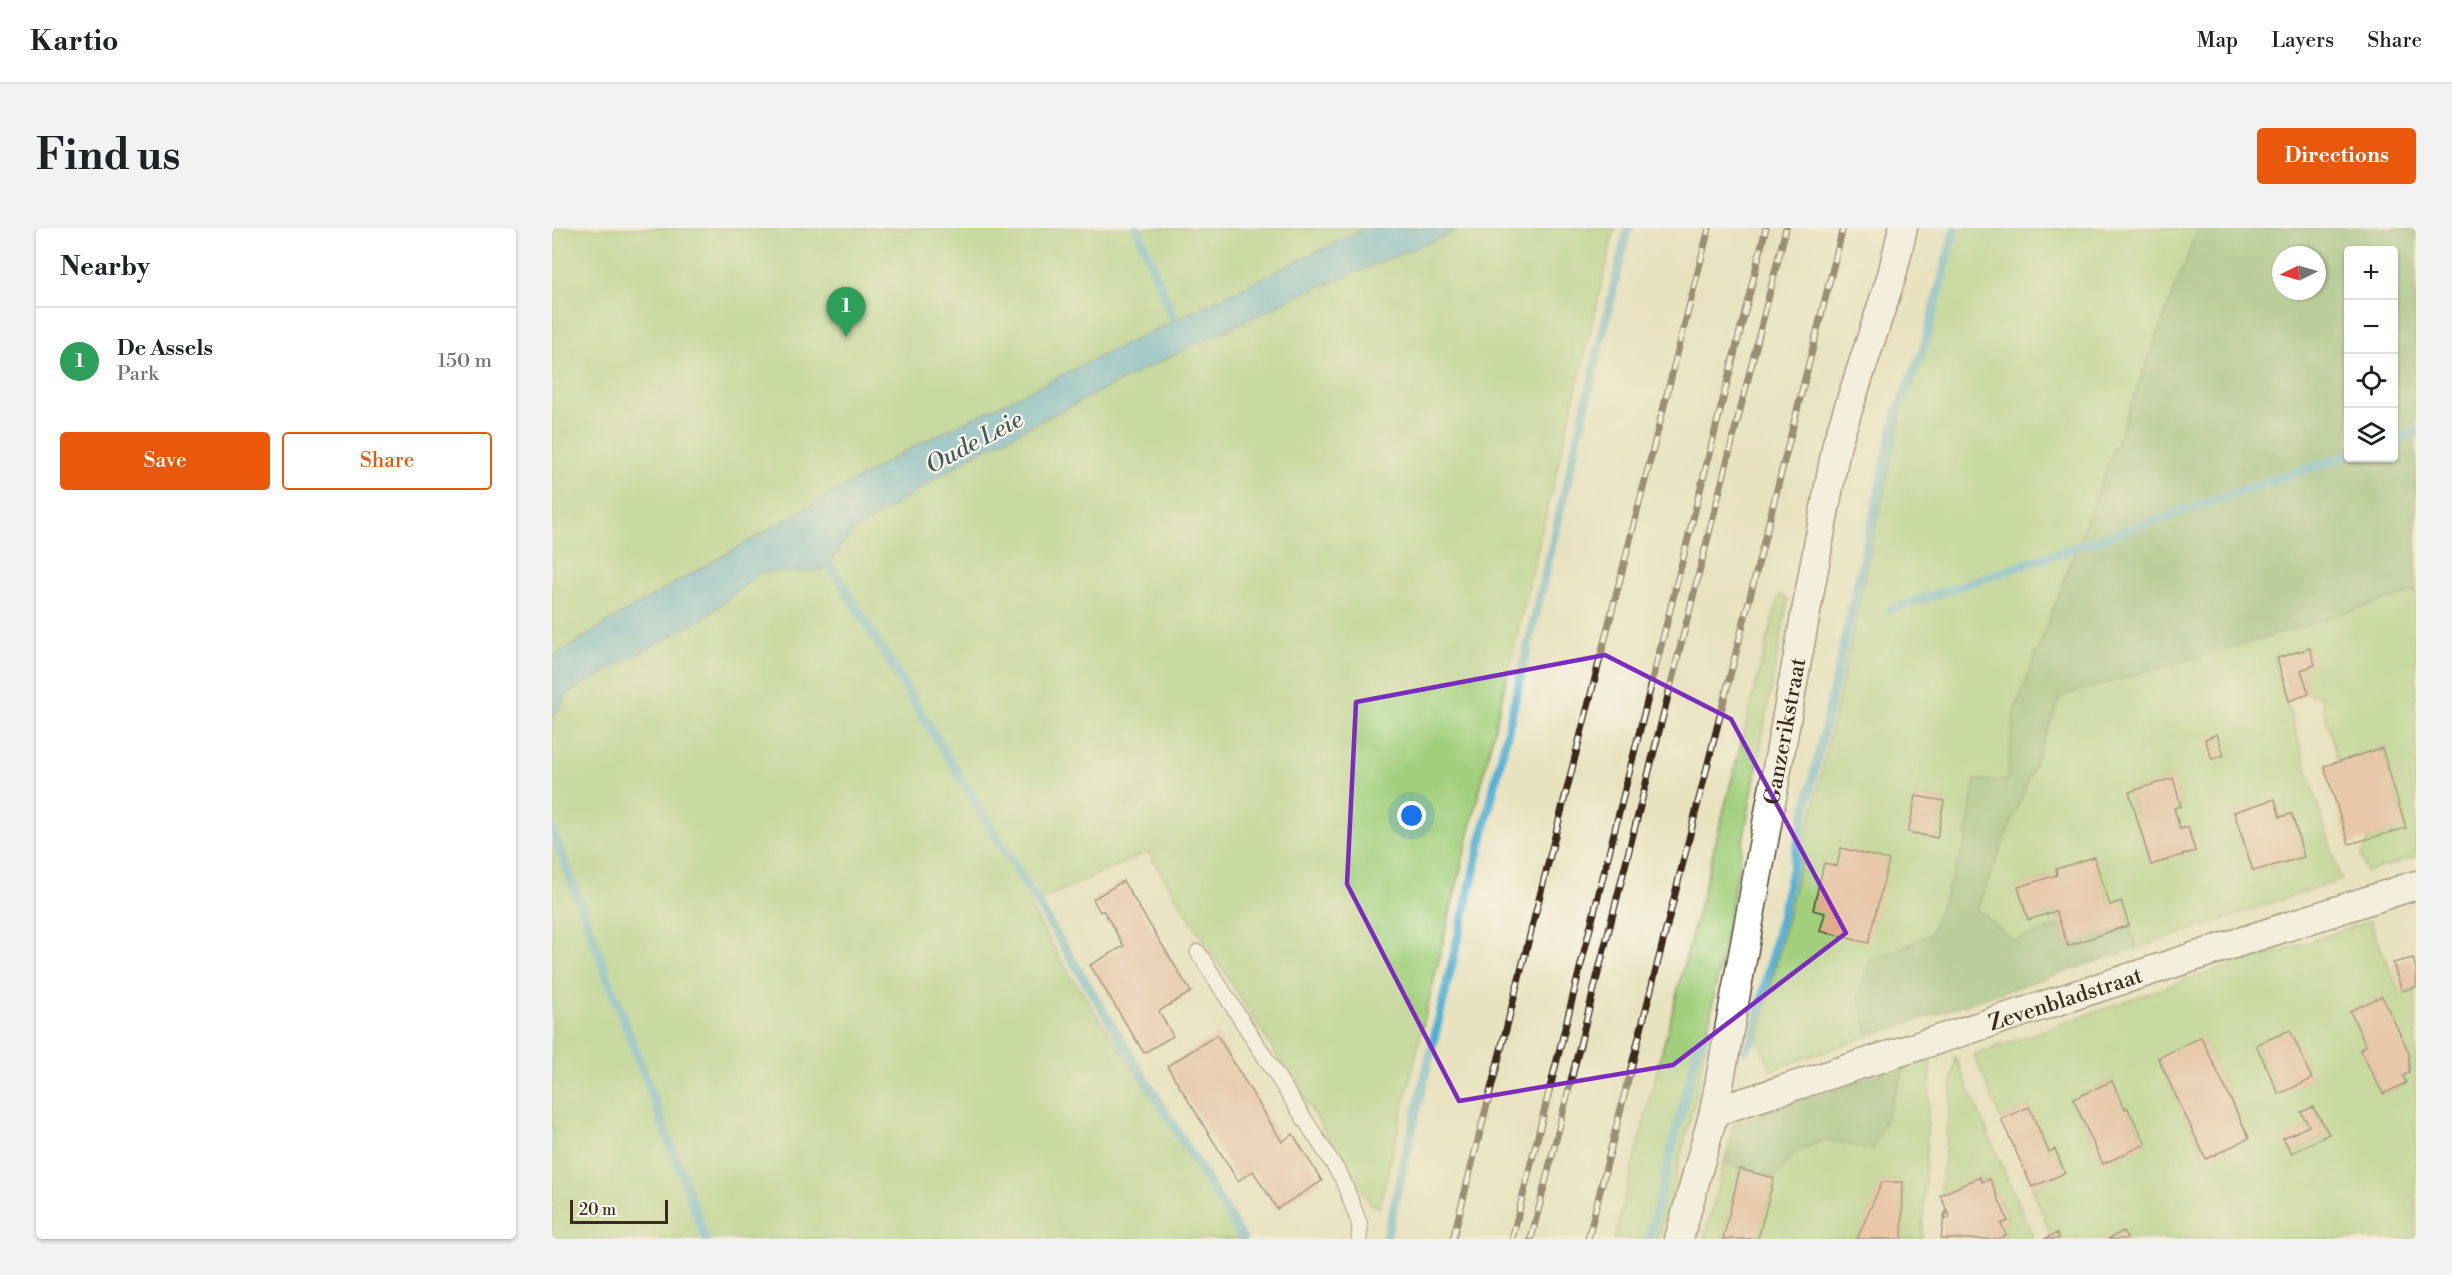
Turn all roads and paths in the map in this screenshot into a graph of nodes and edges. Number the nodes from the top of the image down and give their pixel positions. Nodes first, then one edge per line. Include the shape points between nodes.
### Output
1 (1903, 228) edge
2 (2416, 885) edge
3 (1198, 952) dead end
4 (1714, 1112) junction
5 (1359, 1239) edge
6 (1679, 1239) edge

1 - 4 street, Ganzerikstraat via 1892,275 1837,443
2 - 4 street, Zevenbladstraat
3 - 5 lane via 1342,1178 1360,1225
4 - 6 street, Ganzerikstraat

